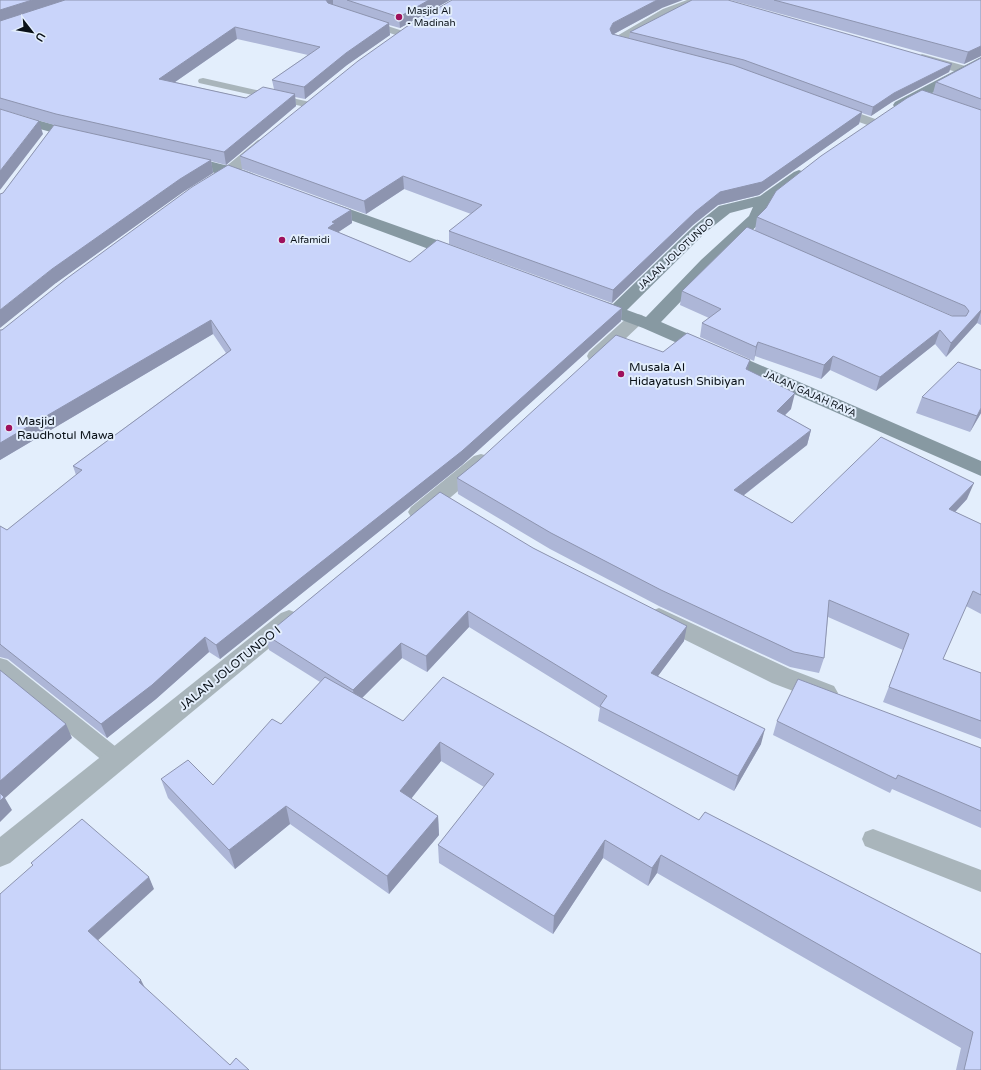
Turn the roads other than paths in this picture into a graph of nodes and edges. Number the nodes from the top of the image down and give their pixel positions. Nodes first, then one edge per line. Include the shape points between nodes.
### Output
1 (694, 0) edge
2 (353, 18) edge
3 (415, 26) edge
4 (402, 34) junction
5 (390, 43) edge
6 (647, 49) edge
7 (912, 55) edge
8 (981, 61) edge
9 (964, 70) junction
10 (203, 81) dead end
11 (322, 95) edge
12 (918, 95) junction
13 (937, 102) edge
14 (310, 105) junction
15 (824, 105) edge
16 (0, 114) edge
17 (299, 115) edge
18 (873, 122) junction
19 (861, 131) edge
20 (275, 133) edge
21 (93, 139) edge
22 (171, 157) edge
23 (812, 165) edge
24 (229, 171) junction
25 (266, 184) edge
26 (196, 192) edge
27 (311, 200) edge
28 (765, 200) junction
29 (743, 232) junction
30 (759, 239) edge
31 (474, 260) edge
32 (579, 298) edge
33 (634, 318) junction
34 (581, 370) edge
35 (499, 444) edge
36 (981, 469) edge
37 (440, 495) junction
38 (460, 507) edge
39 (405, 524) edge
40 (636, 606) edge
41 (304, 607) edge
42 (0, 666) edge
43 (847, 701) edge
44 (117, 760) junction
45 (873, 839) dead end
46 (0, 854) edge
47 (981, 881) edge

1 - 6 street via 616,41
2 - 4 lane
3 - 4 street
4 - 5 street
7 - 9 street
8 - 9 main road
9 - 12 main road
10 - 14 lane
11 - 14 street
12 - 13 street
12 - 18 main road
14 - 17 street
15 - 18 street
16 - 21 main road via 50,137
18 - 19 main road
20 - 24 street
22 - 24 main road
23 - 28 main road, JALAN JOLOTUNDO
24 - 25 main road
24 - 26 street
27 - 31 main road
28 - 29 main road, JALAN JOLOTUNDO via 756,218
28 - 33 main road, JALAN JOLOTUNDO via 725,210 700,229
29 - 30 street
29 - 33 main road, JALAN JOLOTUNDO via 707,264
32 - 33 main road, JALAN GAJAH RAYA
33 - 34 street
33 - 36 main road, JALAN GAJAH RAYA
35 - 37 street
37 - 38 street
37 - 39 street
40 - 43 street via 781,676
41 - 44 street, JALAN JOLOTUNDO I
42 - 44 lane
44 - 46 street, JALAN JOLOTUNDO I
45 - 47 lane

